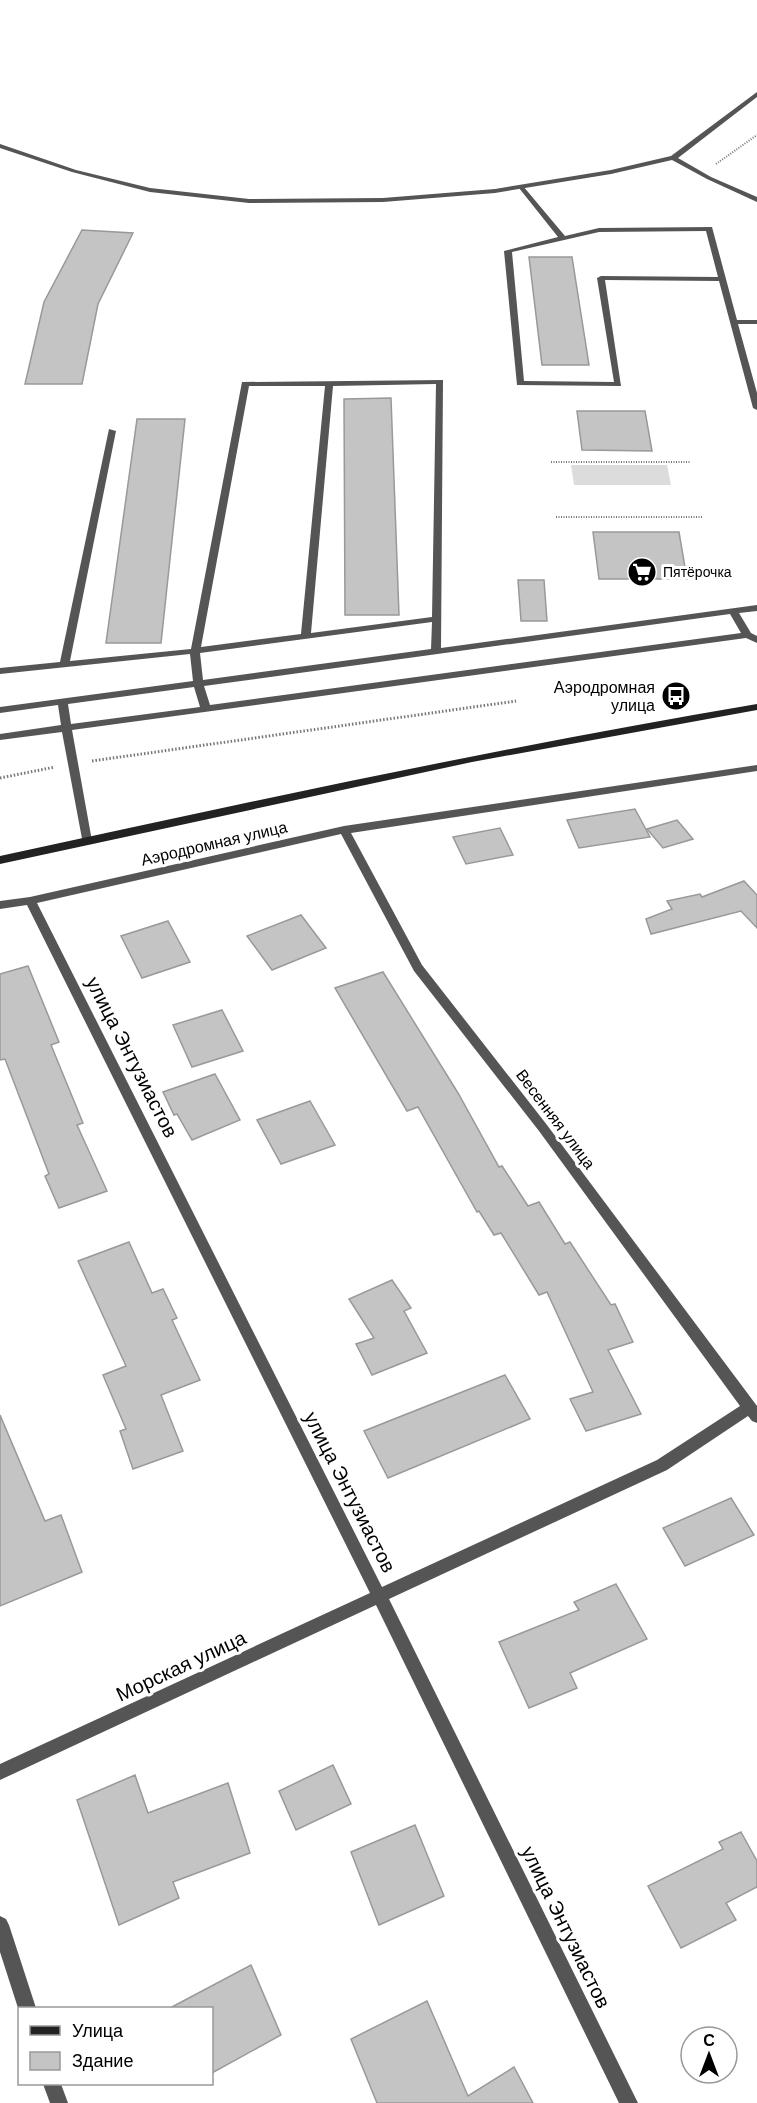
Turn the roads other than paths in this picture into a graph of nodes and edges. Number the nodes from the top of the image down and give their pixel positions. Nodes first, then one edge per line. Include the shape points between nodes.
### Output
1 (757, 94) edge
2 (0, 146) edge
3 (673, 158) junction
4 (521, 187) junction
5 (757, 200) edge
6 (562, 237) junction
7 (722, 279) junction
8 (734, 322) junction
9 (757, 322) edge
10 (329, 383) junction
11 (757, 408) edge
12 (112, 431) dead end
13 (757, 608) edge
14 (733, 611) junction
15 (435, 619) junction
16 (306, 636) junction
17 (752, 638) edge
18 (195, 651) junction
19 (436, 651) junction
20 (64, 665) junction
21 (0, 671) edge
22 (198, 683) junction
23 (62, 701) junction
24 (757, 707) edge
25 (206, 709) junction
26 (0, 710) edge
27 (67, 728) junction
28 (0, 737) edge
29 (757, 768) edge
30 (345, 830) junction
31 (87, 841) junction
32 (0, 860) edge
33 (30, 901) junction
34 (0, 905) edge
35 (753, 1412) edge
36 (380, 1598) junction
37 (0, 1772) edge
38 (0, 1925) edge
39 (27, 2007) edge
40 (52, 2085) edge
41 (58, 2103) edge
42 (628, 2103) edge

1 - 3 street
2 - 4 street via 74,171 150,189 249,201 383,200
3 - 4 street
3 - 5 street
4 - 6 street
6 - 7 street via 599,230 709,229
6 - 7 street via 508,251 520,383 618,384 601,278
7 - 8 street
8 - 9 street
8 - 11 street
10 - 15 street via 440,382
10 - 16 street
10 - 18 street via 245,384
12 - 20 street
13 - 14 street
14 - 17 street
14 - 19 street
15 - 16 street
15 - 19 street
16 - 18 street
17 - 25 street
18 - 20 street
18 - 22 street
19 - 22 street
20 - 21 street
22 - 23 street
22 - 25 street
23 - 26 street
23 - 27 street
24 - 31 street via 316,789
25 - 27 street
27 - 28 street
27 - 31 street
29 - 30 street, Аэродромная улица
30 - 33 street, Аэродромная улица
30 - 35 street, Весенняя улица via 418,968 543,1128
31 - 32 street
33 - 34 street, Аэродромная улица
33 - 36 street, улица Энтузиастов
35 - 36 street, Морская улица via 662,1465
36 - 37 street, Морская улица
36 - 42 street, улица Энтузиастов
38 - 39 street
40 - 41 street

